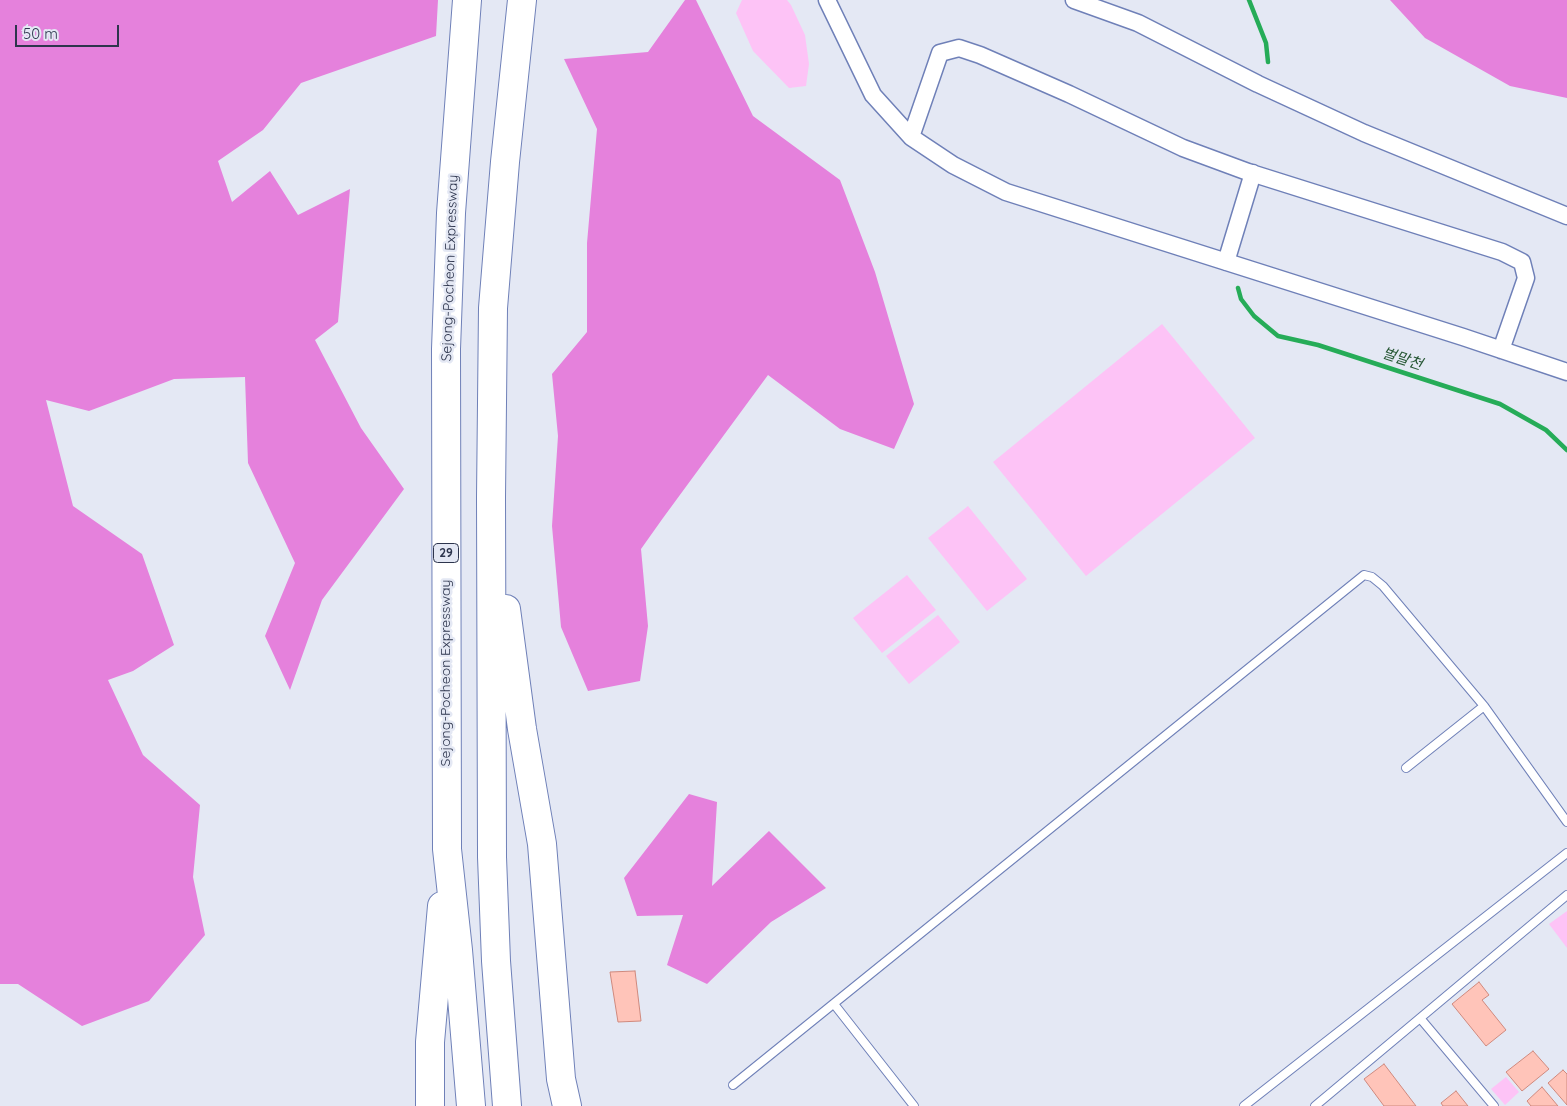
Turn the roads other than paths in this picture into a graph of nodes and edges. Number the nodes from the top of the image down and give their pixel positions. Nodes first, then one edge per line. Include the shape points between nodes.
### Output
1 (467, 0) edge
2 (522, 0) edge
3 (827, 0) edge
4 (1074, 0) edge
5 (912, 137) junction
6 (1253, 173) junction
7 (1567, 216) edge
8 (1226, 262) junction
9 (1502, 350) junction
10 (1567, 372) edge
11 (491, 497) junction
12 (1484, 706) junction
13 (1406, 768) dead end
14 (1567, 822) edge
15 (446, 850) junction
16 (1567, 853) edge
17 (1567, 896) edge
18 (834, 1004) junction
19 (1420, 1018) junction
20 (733, 1085) dead end
21 (430, 1106) edge
22 (471, 1106) edge
23 (507, 1106) edge
24 (567, 1106) edge
25 (914, 1106) edge
26 (1244, 1106) edge
27 (1315, 1106) edge
28 (1494, 1106) edge

1 - 15 highway, Sejong-Pocheon Expressway / 29 via 451,213 446,349
2 - 11 highway via 493,308
3 - 5 street via 873,95
4 - 7 street via 1138,23 1364,133
5 - 6 street via 940,53 959,48 1069,94 1182,148
5 - 8 street via 953,166 1006,192
6 - 8 street
6 - 9 street via 1502,252 1522,262 1526,278
8 - 9 street
9 - 10 street
11 - 23 highway via 492,857
11 - 24 highway via 522,729 542,844 561,1079
12 - 13 lane
12 - 14 lane
12 - 18 lane via 1383,586 1364,575
15 - 21 highway via 430,1042
15 - 22 highway, Sejong-Pocheon Expressway / 29
16 - 26 lane
17 - 19 lane
18 - 20 lane
18 - 25 lane
19 - 27 lane
19 - 28 lane

